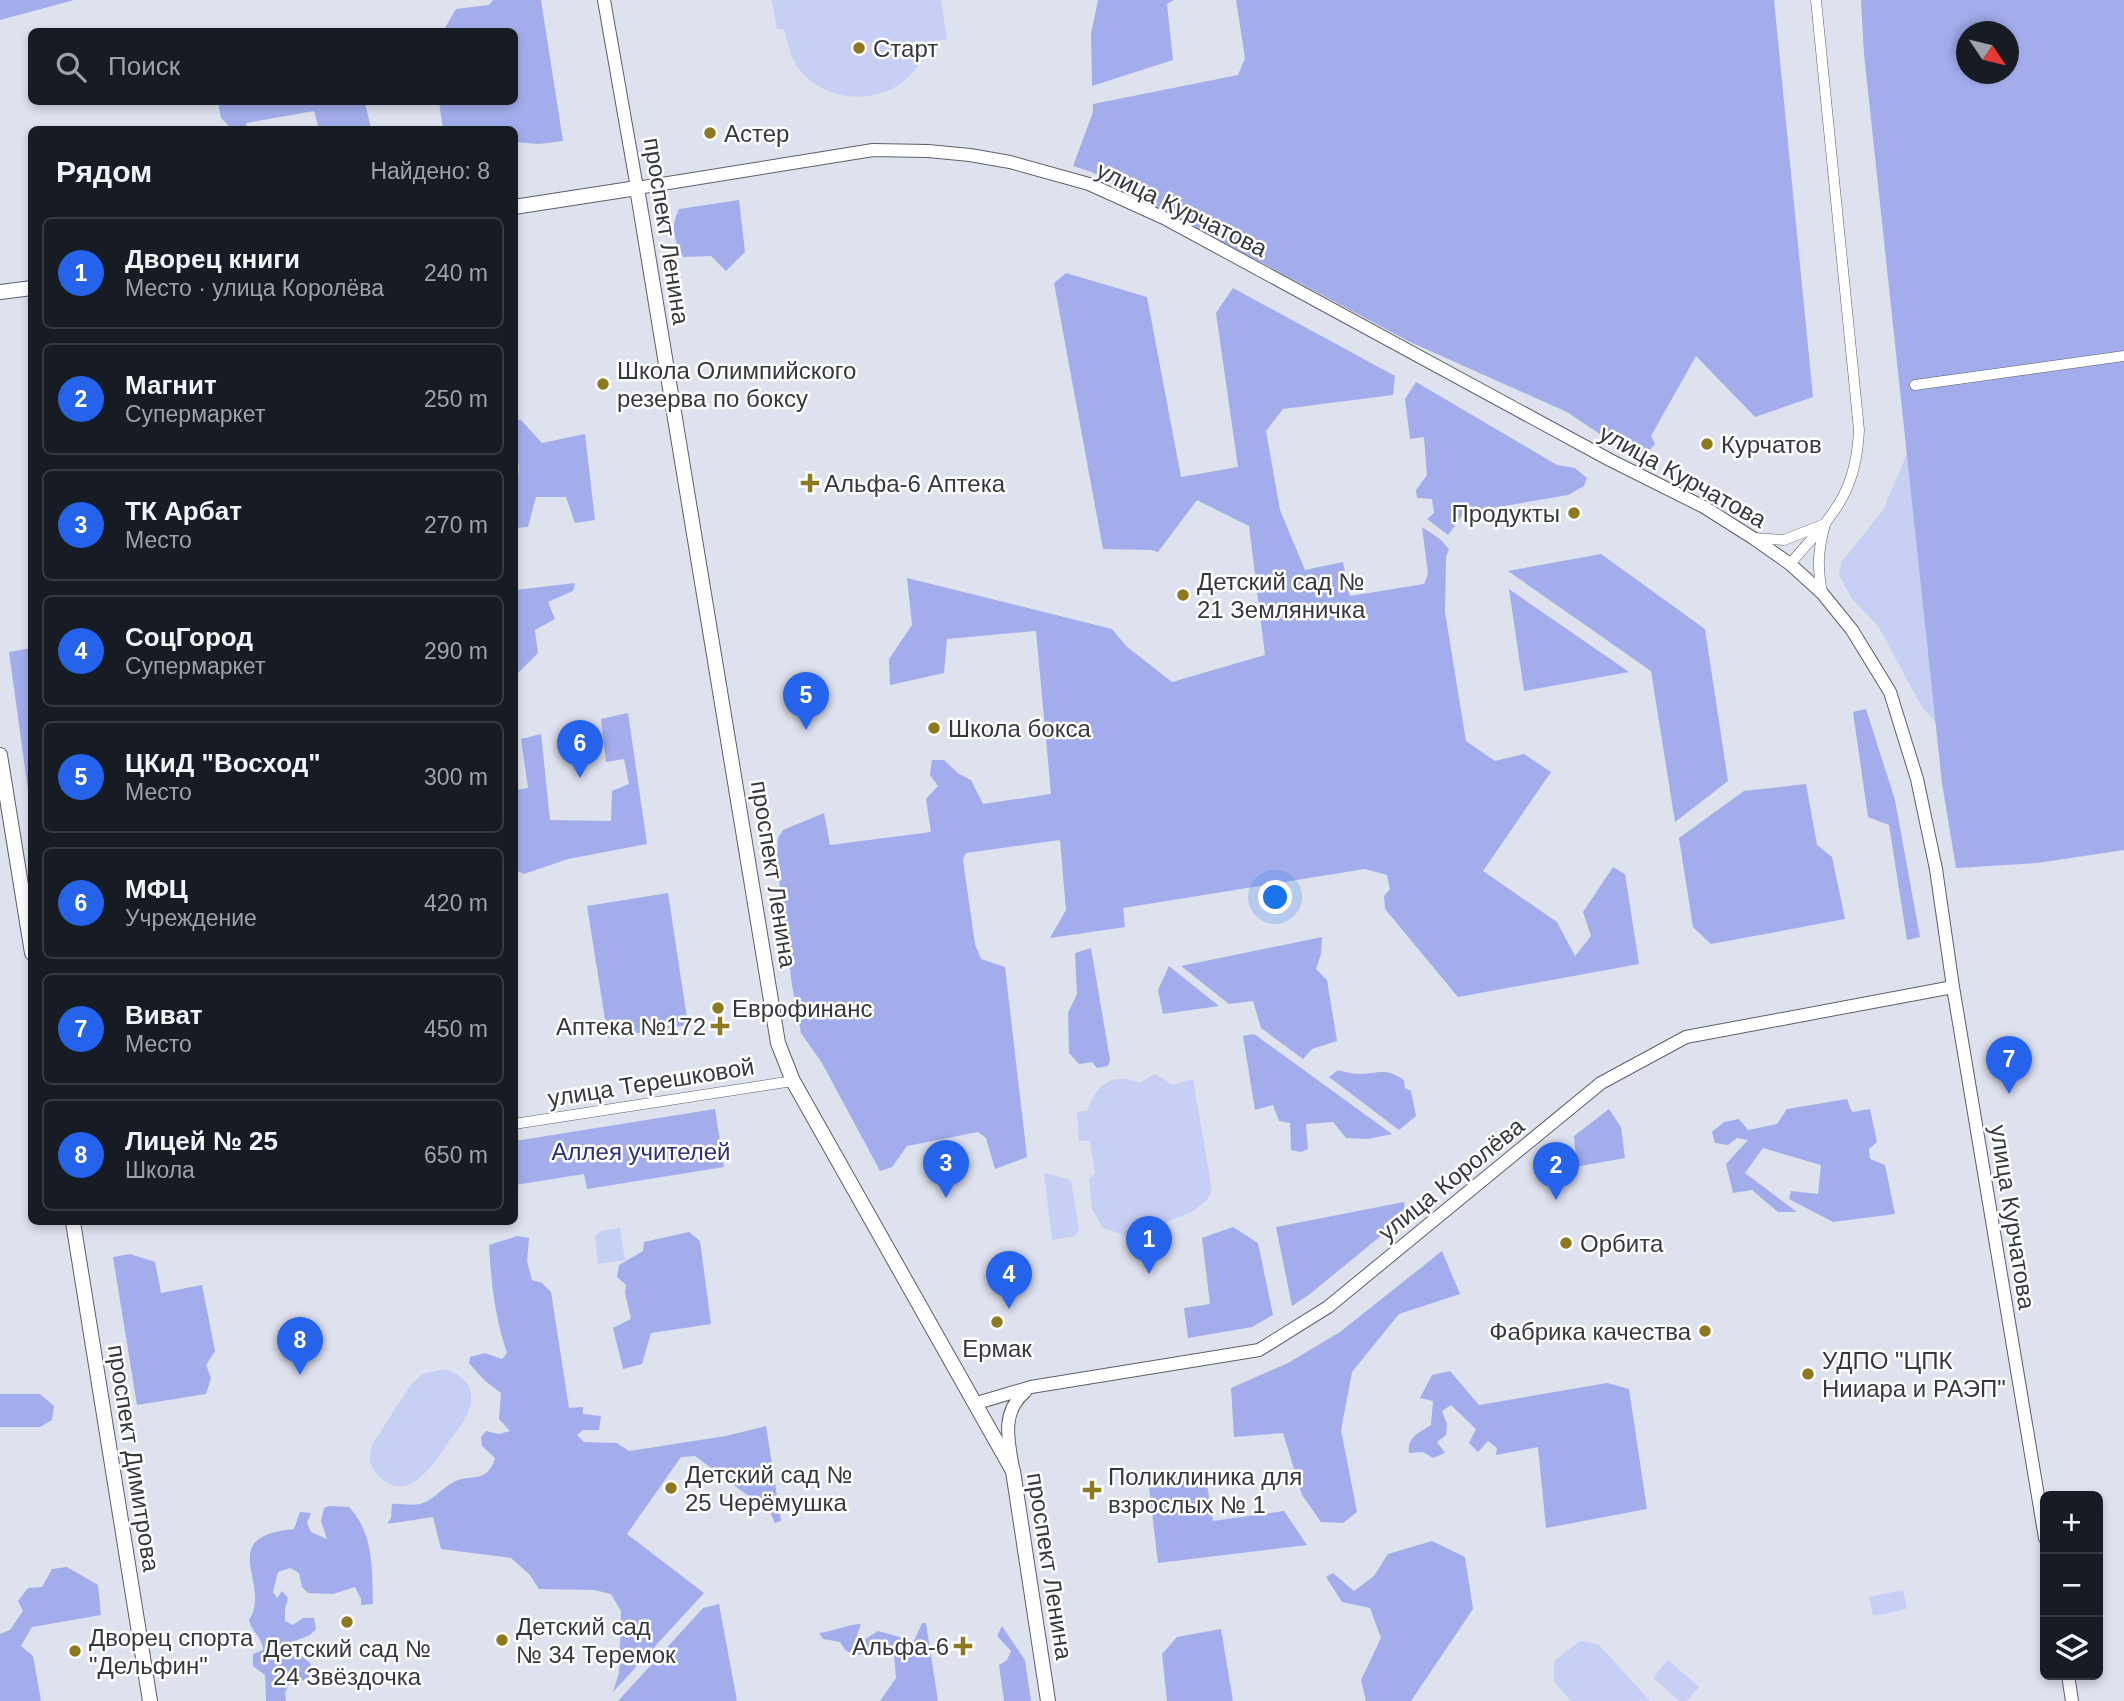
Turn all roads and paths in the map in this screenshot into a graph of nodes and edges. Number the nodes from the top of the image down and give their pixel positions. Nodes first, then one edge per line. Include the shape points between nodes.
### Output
1 (604, 0) edge
2 (1816, 0) edge
3 (637, 188) junction
4 (518, 206) edge
5 (28, 288) edge
6 (0, 292) edge
7 (2124, 356) edge
8 (1915, 385) dead end
9 (1825, 524) junction
10 (1754, 537) junction
11 (1790, 564) junction
12 (1822, 593) junction
13 (0, 755) edge
14 (28, 928) edge
15 (1953, 987) junction
16 (793, 1081) junction
17 (518, 1123) edge
18 (73, 1225) edge
19 (1031, 1387) junction
20 (977, 1403) junction
21 (1013, 1471) junction
22 (2040, 1508) edge
23 (2069, 1680) edge
24 (150, 1701) edge
25 (1048, 1701) edge
26 (2072, 1701) edge

1 - 3 street, проспект Ленина
2 - 9 street via 1859,430 1848,489
3 - 4 main road
3 - 10 street, улица Курчатова via 873,150 970,155 1089,184 1164,218
3 - 16 main road, проспект Ленина via 778,1043
5 - 6 main road
7 - 8 street
9 - 10 street via 1784,540
9 - 11 street
9 - 12 street via 1818,553
10 - 11 street, улица Курчатова
11 - 12 street, улица Курчатова
12 - 15 street, улица Курчатова via 1852,630 1890,692 1920,792
13 - 14 main road
15 - 19 street, улица Королёва via 1686,1037 1601,1083 1328,1307 1259,1350
15 - 22 street, улица Курчатова
16 - 17 street, улица Терешковой
16 - 20 main road, проспект Ленина
18 - 24 main road, проспект Димитрова
19 - 20 street, улица Королёва
19 - 21 street via 1015,1400 1008,1417
20 - 21 main road, проспект Ленина
21 - 25 main road, проспект Ленина
23 - 26 street

